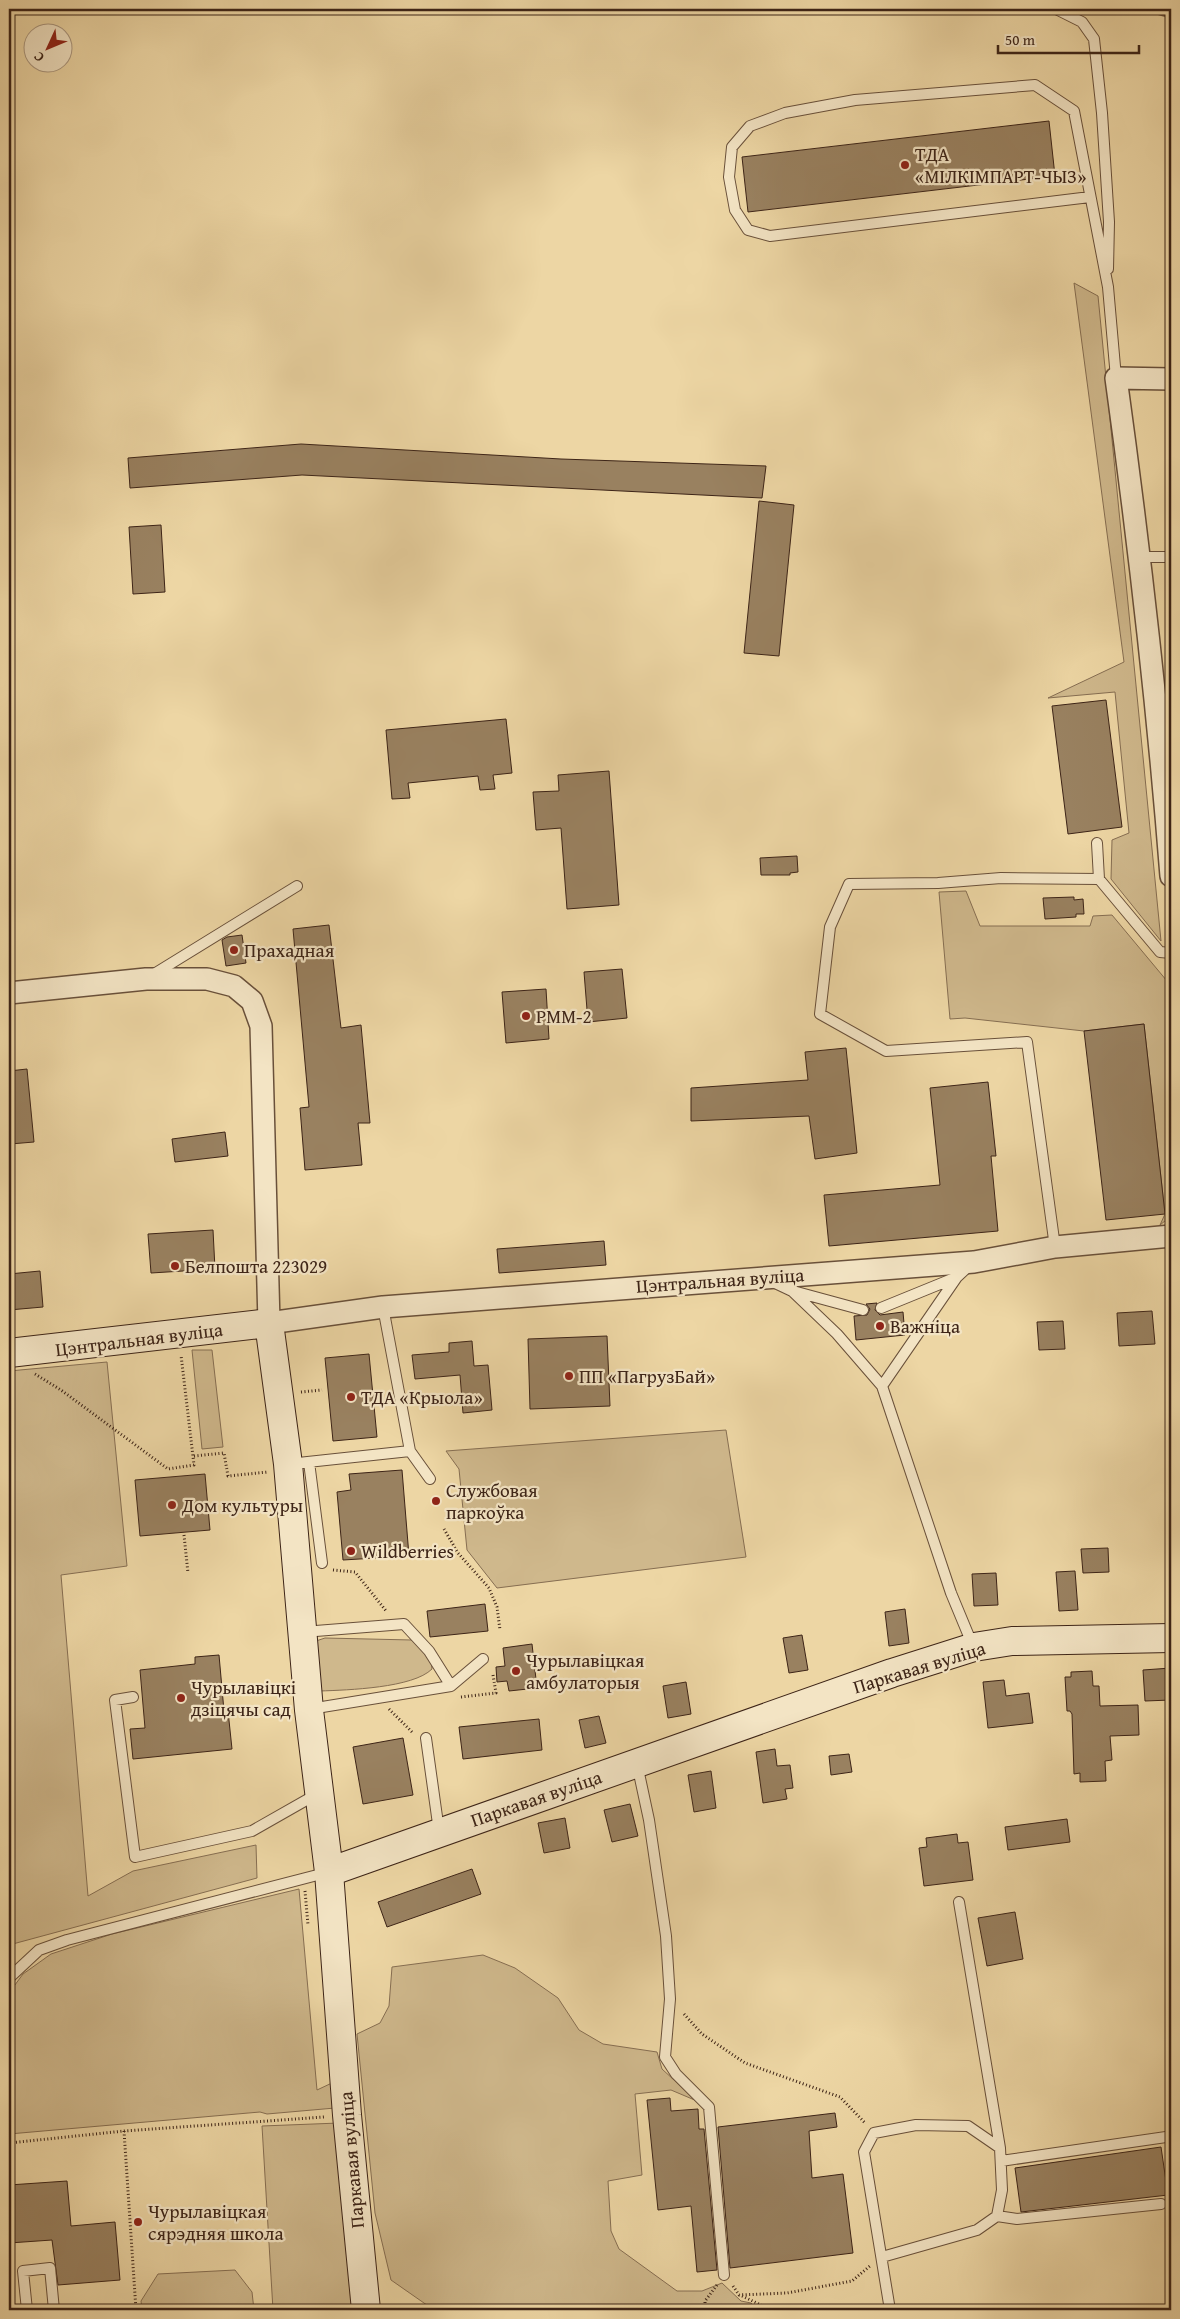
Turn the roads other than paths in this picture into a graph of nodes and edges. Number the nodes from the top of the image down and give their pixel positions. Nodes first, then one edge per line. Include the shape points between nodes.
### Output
1 (1056, 9) edge
2 (1090, 197) junction
3 (1108, 287) junction
4 (1116, 378) junction
5 (1171, 379) edge
6 (1141, 557) junction
7 (1171, 557) edge
8 (1165, 726) edge
9 (1098, 843) dead end
10 (1171, 876) edge
11 (1099, 879) junction
12 (298, 886) dead end
13 (1171, 953) edge
14 (146, 979) junction
15 (9, 993) edge
16 (1171, 1236) edge
17 (1055, 1247) junction
18 (974, 1262) junction
19 (765, 1278) junction
20 (957, 1278) junction
21 (792, 1291) junction
22 (383, 1307) junction
23 (881, 1308) dead end
24 (863, 1310) dead end
25 (269, 1323) junction
26 (16, 1352) edge
27 (882, 1386) junction
28 (410, 1451) junction
29 (290, 1466) junction
30 (430, 1479) dead end
31 (322, 1563) road end
32 (302, 1632) junction
33 (1171, 1638) edge
34 (974, 1647) junction
35 (483, 1659) dead end
36 (451, 1686) junction
37 (133, 1697) dead end
38 (309, 1710) junction
39 (426, 1738) dead end
40 (636, 1764) junction
41 (318, 1794) junction
42 (440, 1832) junction
43 (329, 1872) junction
44 (958, 1902) dead end
45 (9, 1978) edge
46 (1166, 2137) dead end
47 (1000, 2148) junction
48 (1001, 2161) junction
49 (1161, 2204) dead end
50 (997, 2216) junction
51 (882, 2257) junction
52 (724, 2275) road end
53 (27, 2310) edge
54 (54, 2310) edge
55 (366, 2310) edge
56 (890, 2310) edge

1 - 3 lane via 1082,22 1094,39 1108,212
2 - 2 lane via 1074,111 1035,85 855,100 785,112 750,126 732,147 729,178 735,210 748,230 770,236
2 - 3 lane
3 - 4 lane
4 - 5 street
4 - 6 street
6 - 7 lane
6 - 8 street
8 - 10 street
9 - 11 lane
11 - 13 lane via 1160,952
11 - 17 lane via 1000,878 938,883 849,884 830,927 820,1014 886,1051 1027,1042
12 - 14 lane
14 - 15 street
14 - 25 street via 207,979 234,986 252,1001 260,1026
16 - 17 street, Цэнтральная вуліца
17 - 18 street, Цэнтральная вуліца
18 - 19 street, Цэнтральная вуліца
18 - 20 lane
19 - 21 lane
19 - 22 street, Цэнтральная вуліца
20 - 23 lane
20 - 27 lane
21 - 24 lane
21 - 27 lane via 837,1334
22 - 25 street, Цэнтральная вуліца
22 - 28 lane
25 - 26 street, Цэнтральная вуліца
25 - 29 street
27 - 34 lane via 951,1593
28 - 29 lane
28 - 30 lane
29 - 31 lane
29 - 32 street
32 - 36 lane via 404,1624 429,1651
32 - 38 street
33 - 34 street, Паркавая вуліца via 1012,1641
34 - 40 street, Паркавая вуліца
35 - 36 lane
36 - 38 lane
37 - 41 lane via 116,1700 135,1857 252,1831
38 - 41 street
39 - 42 lane
40 - 42 street, Паркавая вуліца
40 - 52 lane via 650,1820 666,1936 670,1999 665,2057 676,2074 709,2107
41 - 43 street
42 - 43 street, Паркавая вуліца
43 - 45 lane via 68,1940 39,1950
43 - 55 street, Паркавая вуліца via 347,2115
44 - 47 lane
46 - 48 lane
47 - 48 lane
47 - 51 lane via 968,2126 916,2125 874,2133 864,2152
48 - 50 lane via 1002,2190
49 - 50 lane via 1017,2219
50 - 51 lane via 977,2230
51 - 56 lane
53 - 54 lane via 23,2271 50,2268

